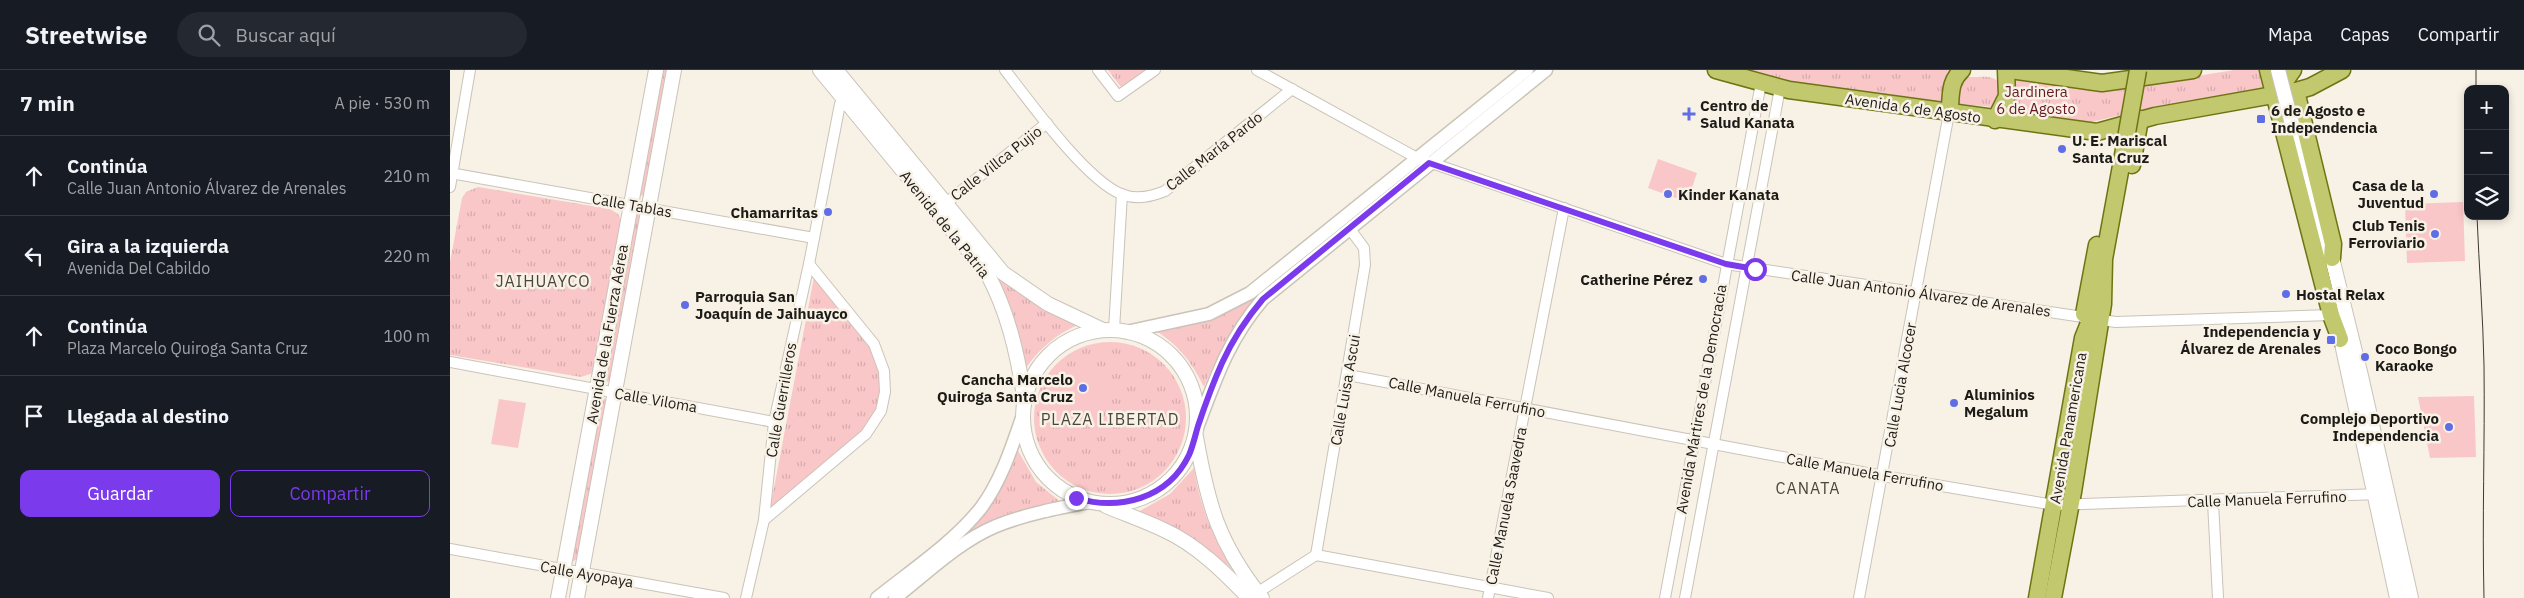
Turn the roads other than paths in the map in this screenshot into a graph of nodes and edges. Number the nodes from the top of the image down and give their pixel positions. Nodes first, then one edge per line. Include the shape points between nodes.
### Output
1 (470, 70) edge
2 (656, 70) edge
3 (674, 70) edge
4 (1005, 70) edge
5 (1098, 70) edge
6 (1155, 70) edge
7 (1257, 70) edge
8 (1527, 70) edge
9 (1546, 70) edge
10 (1716, 70) edge
11 (1962, 70) edge
12 (2006, 70) edge
13 (2010, 70) edge
14 (2193, 70) edge
15 (2268, 70) edge
16 (2278, 70) edge
17 (2293, 70) edge
18 (2342, 70) edge
19 (832, 72) edge
20 (2145, 73) edge
21 (2126, 76) edge
22 (1761, 83) junction
23 (1780, 88) junction
24 (1292, 89) junction
25 (2296, 92) junction
26 (848, 95) junction
27 (2275, 96) junction
28 (1950, 113) junction
29 (2140, 119) junction
30 (1995, 120) junction
31 (1047, 123) junction
32 (2118, 127) junction
33 (1423, 160) junction
34 (451, 174) edge
35 (450, 187) edge
36 (1122, 194) junction
37 (946, 203) junction
38 (632, 205) junction
39 (650, 208) junction
40 (1564, 208) junction
41 (1350, 229) junction
42 (2320, 234) junction
43 (814, 238) junction
44 (2332, 258) junction
45 (2104, 259) junction
46 (809, 264) junction
47 (1726, 264) junction
48 (1746, 267) junction
49 (1916, 291) junction
50 (2103, 304) junction
51 (2331, 315) junction
52 (2084, 317) junction
53 (2101, 320) junction
54 (1114, 331) junction
55 (2083, 338) junction
56 (2340, 338) junction
57 (450, 362) edge
58 (1348, 375) junction
59 (597, 389) junction
60 (615, 393) junction
61 (1024, 399) junction
62 (1525, 408) junction
63 (1022, 418) junction
64 (774, 422) junction
65 (1196, 433) junction
66 (1693, 441) junction
67 (1714, 444) junction
68 (1883, 476) junction
69 (2381, 494) junction
70 (2213, 502) junction
71 (1096, 503) junction
72 (2062, 505) junction
73 (764, 520) junction
74 (450, 549) edge
75 (1316, 555) junction
76 (564, 569) junction
77 (582, 572) junction
78 (1490, 593) edge
79 (1254, 597) edge
80 (558, 598) edge
81 (577, 598) edge
82 (724, 598) edge
83 (746, 598) edge
84 (877, 598) edge
85 (895, 598) edge
86 (1548, 598) edge
87 (1664, 598) edge
88 (1685, 598) edge
89 (1860, 598) edge
90 (2037, 598) edge
91 (2053, 598) edge
92 (2218, 598) edge
93 (2397, 598) edge
94 (2410, 598) edge

1 - 34 street
2 - 38 main road, Avenida de la Fuerza Aérea
3 - 39 main road, Avenida de la Fuerza Aérea
4 - 31 street, Calle María Pardo
5 - 6 street via 1118,96
7 - 24 street, Calle Juan Antonio Álvarez de Arenales
8 - 33 street
9 - 33 street
10 - 22 main road, Avenida 6 de Agosto
11 - 28 main road via 1950,89
12 - 30 main road via 2007,96
13 - 21 main road via 2102,83
14 - 20 main road
15 - 27 main road
16 - 42 main road, bridge
17 - 27 main road
18 - 25 main road, Avenida 6 de Agosto
19 - 26 main road, Avenida de la Patria
20 - 21 main road
20 - 45 main road, Avenida Panamericana, bridge via 2118,183
22 - 23 main road, Avenida 6 de Agosto
22 - 47 street, Avenida Mártires de la Democracia
23 - 28 main road, Avenida 6 de Agosto
23 - 48 street, Avenida Mártires de la Democracia
24 - 33 street, Calle Juan Antonio Álvarez de Arenales
24 - 36 street, Calle María Pardo via 1166,191 1140,198
25 - 27 main road, Avenida 6 de Agosto
25 - 44 main road via 2334,244
26 - 37 main road, Avenida de la Patria
26 - 43 street, Calle Guerrilleros via 840,104
26 - 61 main road, Avenida de la Patria via 987,273 1009,321
27 - 29 main road, Avenida 6 de Agosto
27 - 51 main road
28 - 30 main road, Avenida 6 de Agosto
28 - 49 street, Calle Lucia Alcocer
29 - 32 main road, Avenida 6 de Agosto
29 - 50 main road via 2111,279
30 - 32 main road, Avenida 6 de Agosto via 2078,131 2097,132
31 - 36 street, Calle María Pardo via 1096,177
31 - 37 street, Calle Villca Pujio
32 - 52 main road
33 - 40 street, Calle Juan Antonio Álvarez de Arenales
33 - 41 street
33 - 54 street via 1250,293 1209,314
34 - 35 street
34 - 38 street, Calle Tablas
36 - 54 street
37 - 54 main road, Avenida de la Patria via 991,260 1017,284 1048,304
38 - 39 street, Calle Tablas
38 - 59 main road, Avenida de la Fuerza Aérea
39 - 43 street, Calle Tablas
39 - 60 main road, Avenida de la Fuerza Aérea
40 - 47 street, Calle Juan Antonio Álvarez de Arenales
40 - 62 street, Calle Manuela Saavedra
41 - 58 street, Calle Luisa Ascui via 1364,248 1365,264
41 - 65 street via 1263,299 1248,316 1222,362
42 - 44 main road
42 - 56 main road
43 - 46 street, Calle Guerrilleros
44 - 69 main road
45 - 50 main road, Avenida Panamericana
45 - 55 main road, Avenida Panamericana via 2091,318
46 - 64 street, Calle Guerrilleros
46 - 73 street via 874,344 884,371 885,392 881,411 866,434
47 - 48 street, Calle Juan Antonio Álvarez de Arenales
47 - 66 street, Avenida Mártires de la Democracia
48 - 49 street, Calle Juan Antonio Álvarez de Arenales
48 - 67 street, Avenida Mártires de la Democracia
49 - 52 street, Calle Juan Antonio Álvarez de Arenales
49 - 68 street, Calle Lucia Alcocer
50 - 53 main road, Avenida Panamericana
51 - 53 street
51 - 56 main road
52 - 55 main road
53 - 72 main road, Avenida Panamericana
54 - 61 main road via 1076,337 1052,352 1035,372
54 - 65 main road via 1144,337 1175,358 1194,391
55 - 72 main road, Avenida Panamericana
56 - 69 main road
57 - 59 street, Calle Viloma
58 - 62 street, Calle Manuela Ferrufino
58 - 75 street, Calle Luisa Ascui
59 - 60 street, Calle Viloma
59 - 76 main road, Avenida de la Fuerza Aérea
60 - 64 street, Calle Viloma
60 - 77 main road, Avenida de la Fuerza Aérea
61 - 63 main road
62 - 66 street, Calle Manuela Ferrufino
62 - 78 street, Calle Manuela Saavedra
63 - 71 main road via 1027,446 1041,472 1063,491
63 - 84 street via 1005,463 981,507 942,546
64 - 73 street, Calle Guerrilleros
65 - 71 main road via 1183,466 1156,491 1122,504
65 - 79 main road via 1206,493 1215,522
66 - 67 street, Calle Manuela Ferrufino
66 - 87 street, Avenida Mártires de la Democracia
67 - 68 street, Calle Manuela Ferrufino
67 - 88 street, Avenida Mártires de la Democracia
68 - 72 street, Calle Manuela Ferrufino
68 - 89 street, Calle Lucia Alcocer
69 - 70 street, Calle Manuela Ferrufino
69 - 93 main road
69 - 94 main road
70 - 72 street, Calle Manuela Ferrufino
70 - 92 street
71 - 79 main road via 1165,530 1188,544
71 - 85 street via 1043,512 995,527 958,549
72 - 90 main road, Avenida Panamericana
72 - 91 main road, Avenida Panamericana
73 - 83 street, Calle Guerrilleros
74 - 76 street, Calle Ayopaya
75 - 78 street
75 - 79 street
76 - 77 street, Calle Ayopaya
76 - 80 main road, Avenida de la Fuerza Aérea
77 - 81 main road, Avenida de la Fuerza Aérea
77 - 82 street, Calle Ayopaya
78 - 86 street

